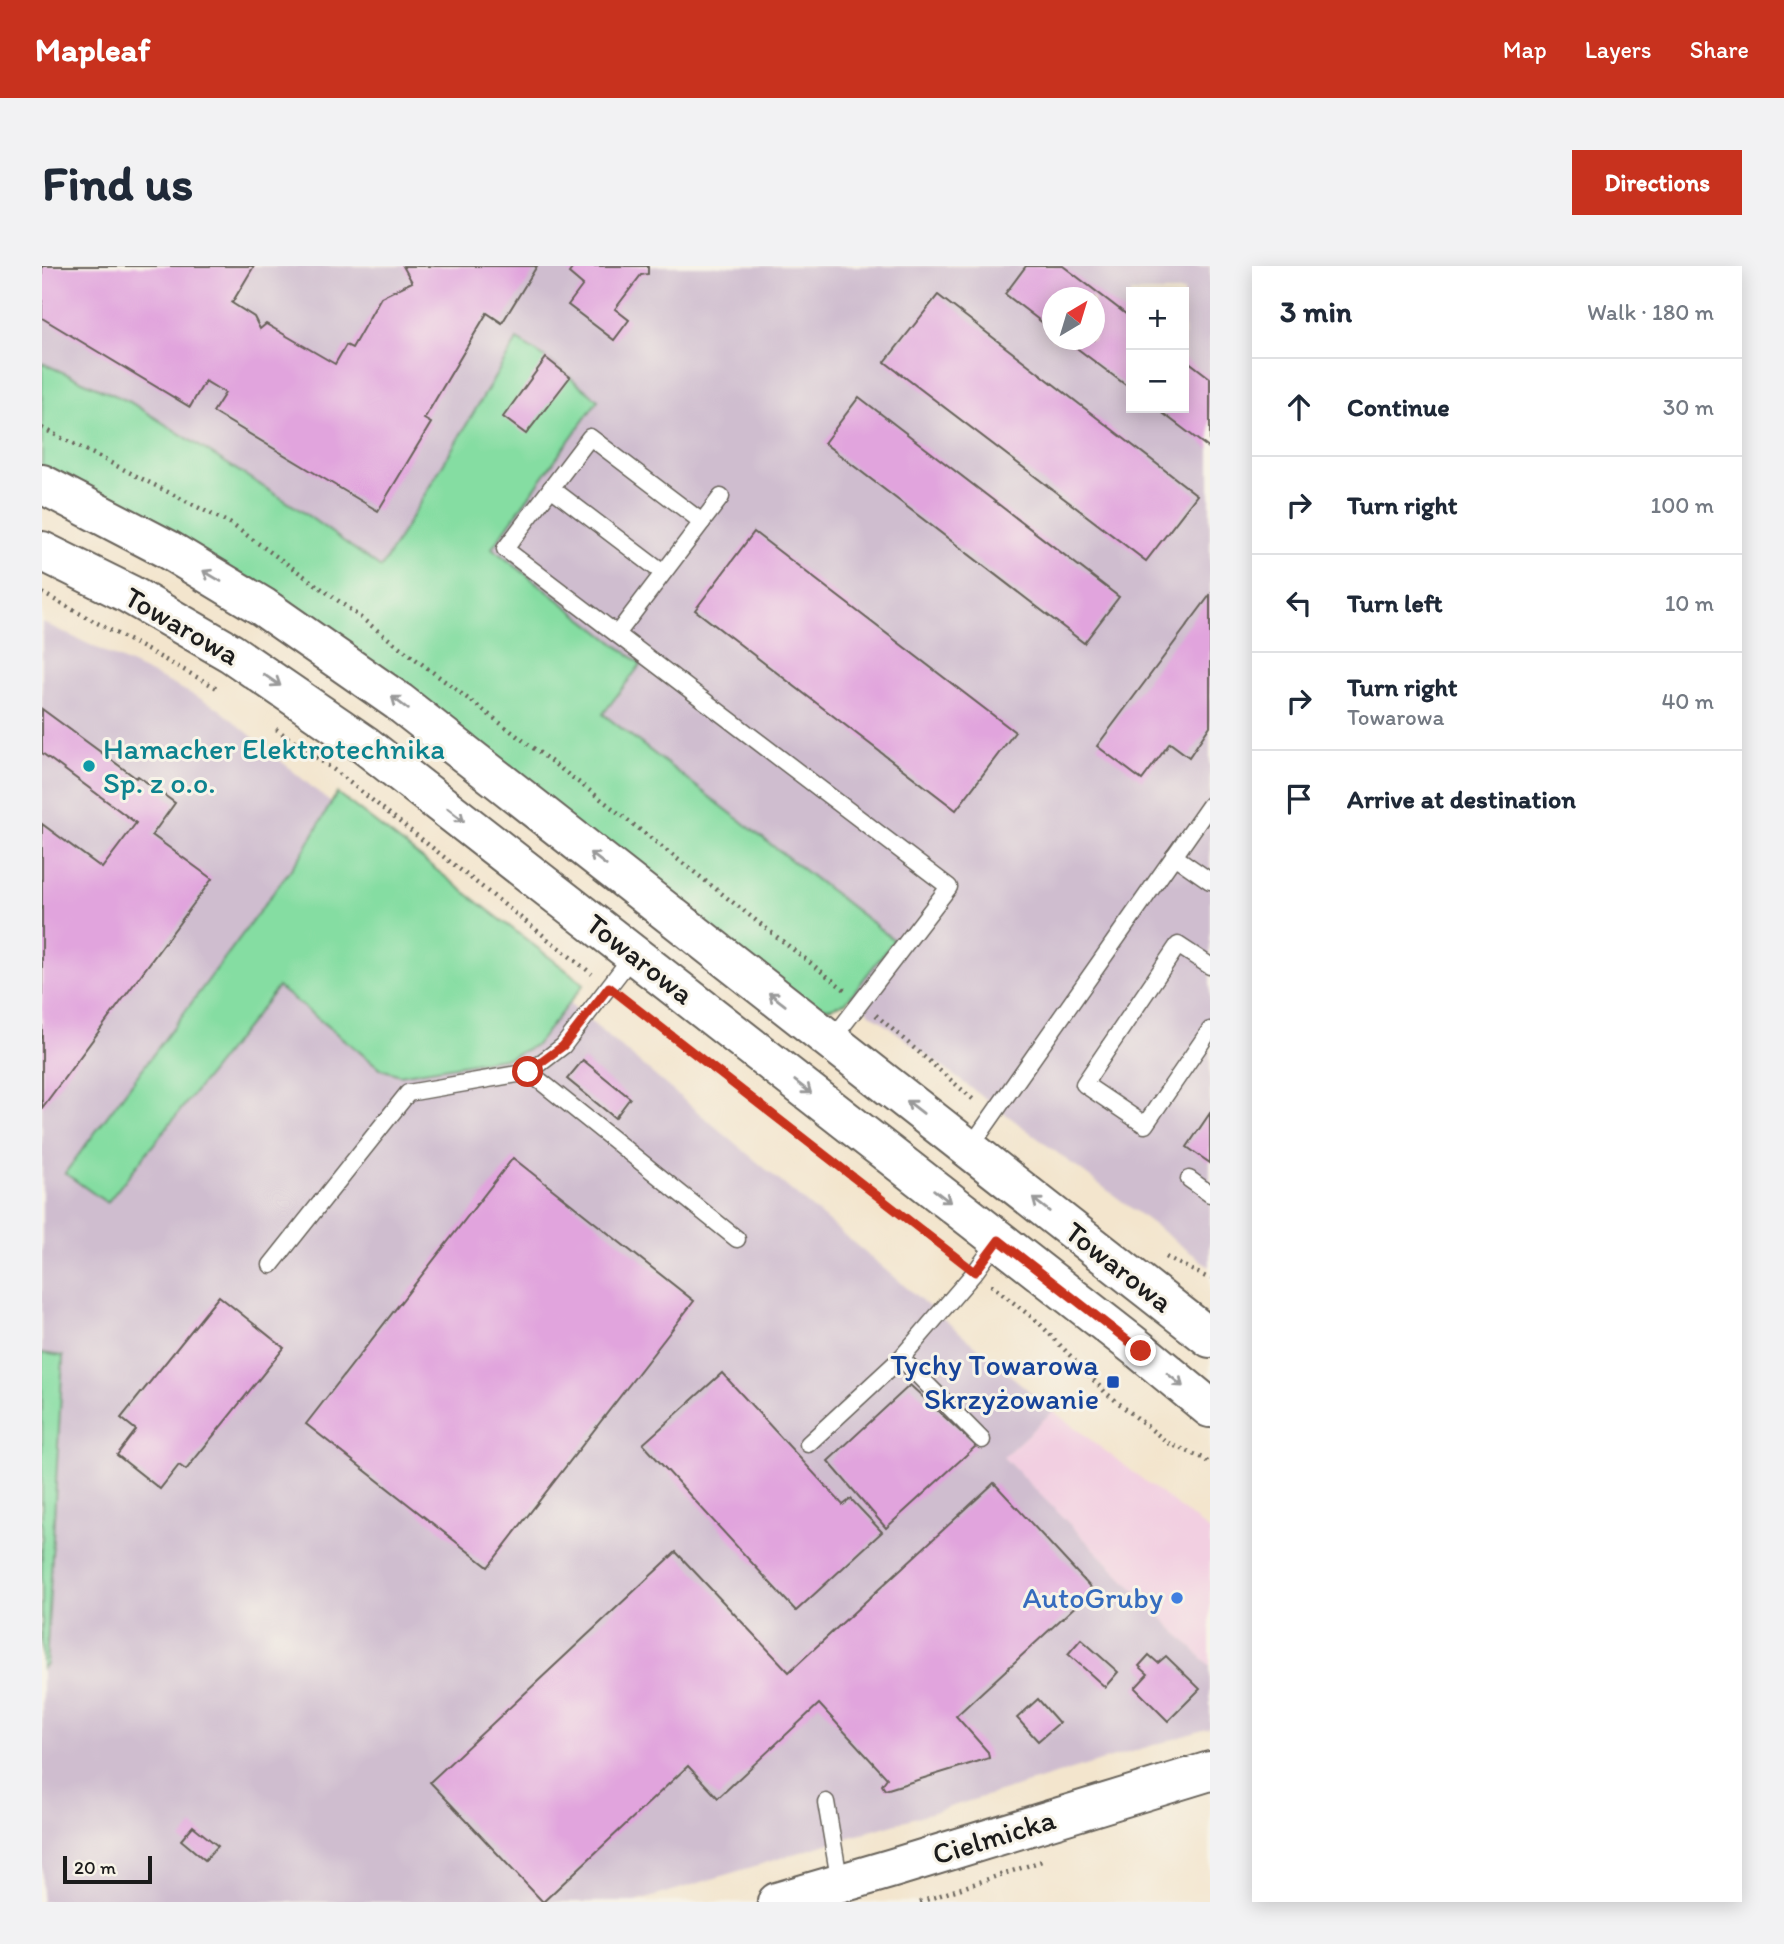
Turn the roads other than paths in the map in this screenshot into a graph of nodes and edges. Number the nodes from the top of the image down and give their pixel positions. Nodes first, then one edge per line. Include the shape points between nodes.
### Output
1 (42, 484) edge
2 (551, 488) junction
3 (721, 497) dead end
4 (702, 522) junction
5 (42, 551) edge
6 (663, 573) junction
7 (617, 634) junction
8 (1210, 805) edge
9 (1174, 856) junction
10 (1210, 881) edge
11 (635, 954) junction
12 (1210, 967) edge
13 (1210, 1030) edge
14 (831, 1041) junction
15 (528, 1072) junction
16 (979, 1133) junction
17 (1189, 1179) dead end
18 (1210, 1194) edge
19 (737, 1239) dead end
20 (999, 1240) junction
21 (271, 1265) dead end
22 (1210, 1338) edge
23 (901, 1359) junction
24 (1210, 1408) edge
25 (982, 1440) dead end
26 (808, 1444) dead end
27 (1210, 1771) edge
28 (826, 1802) dead end
29 (841, 1884) junction
30 (777, 1902) edge

14 -> 1 street, Towarowa via 399,702 264,607 167,549
2 - 4 lane via 590,438
2 - 6 lane
2 - 7 lane via 505,549
3 - 4 lane
4 - 6 lane
5 -> 11 street, Towarowa via 129,594 254,668 365,745
6 - 7 lane
7 - 14 lane via 949,887
8 - 9 lane
9 - 10 lane
9 - 16 lane
11 - 15 lane via 563,1046
11 -> 20 street, Towarowa
12 - 13 lane via 1178,945 1084,1084 1145,1125
16 -> 14 street, Towarowa
15 - 19 lane
15 - 21 lane via 408,1093
22 -> 16 street, Towarowa
17 - 18 lane
20 - 23 lane
20 -> 24 street, Towarowa
23 - 25 lane
23 - 26 lane
27 - 29 street, Cielmicka
28 - 29 lane
29 - 30 street, Cielmicka

